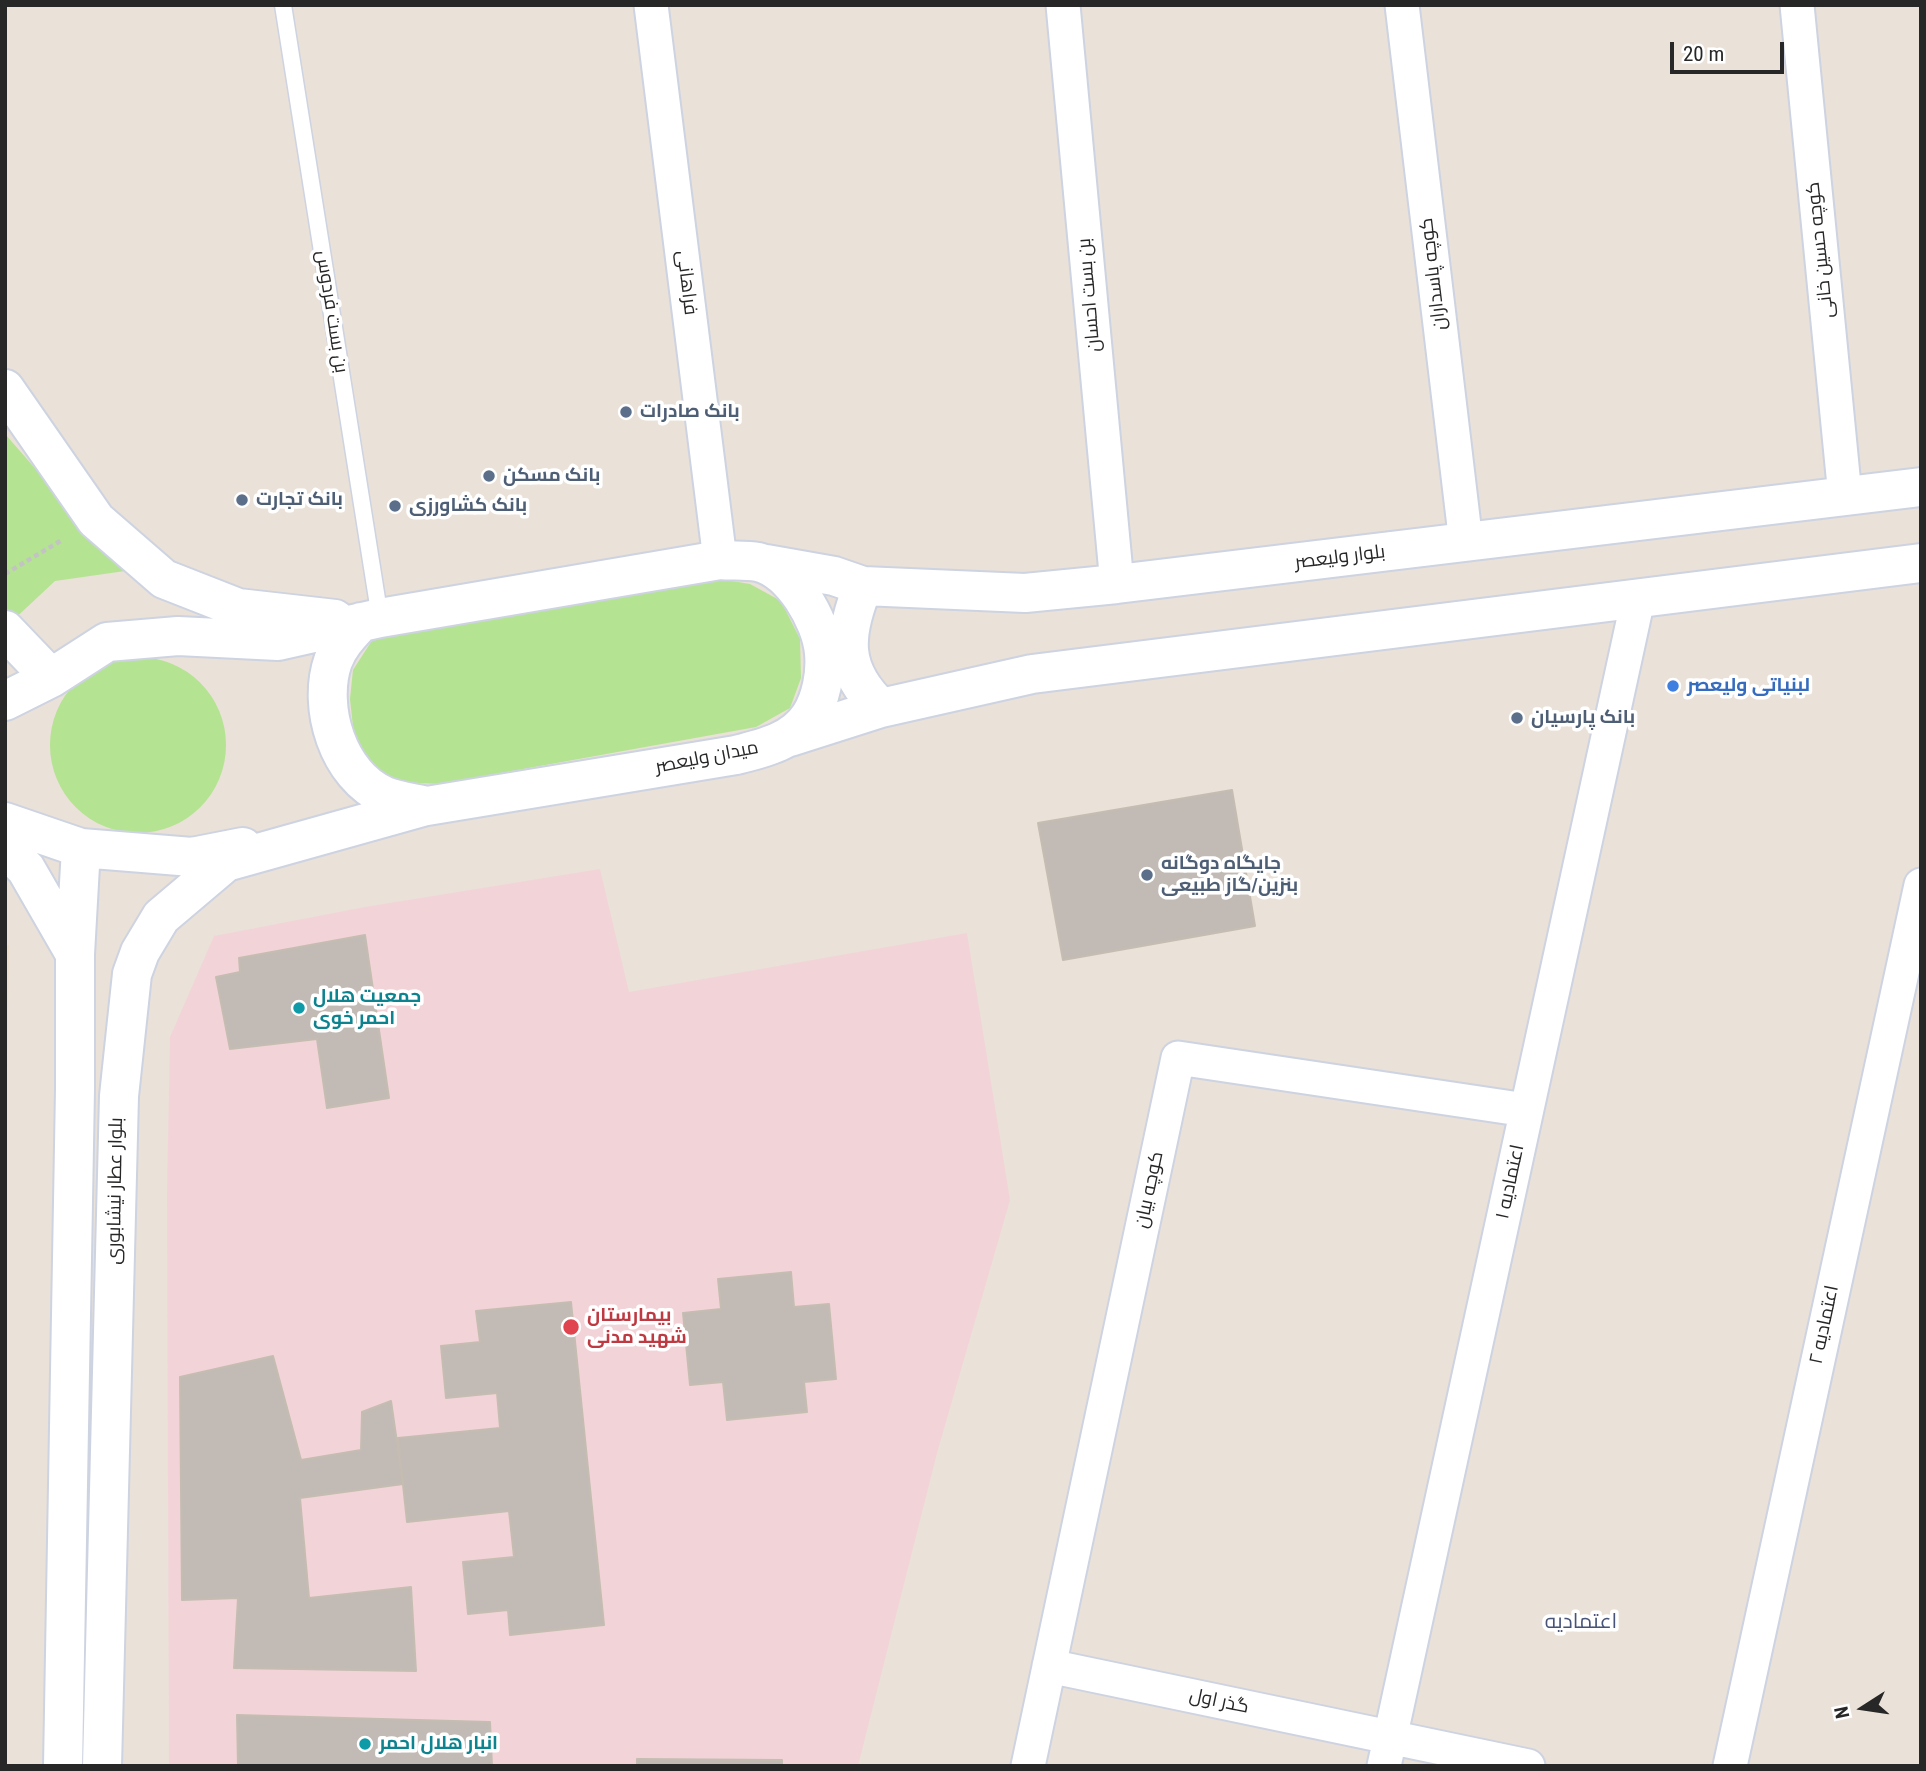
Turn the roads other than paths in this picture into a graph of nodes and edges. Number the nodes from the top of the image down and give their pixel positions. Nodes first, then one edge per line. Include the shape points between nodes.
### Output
1 (283, 5) edge
2 (651, 5) edge
3 (1063, 5) edge
4 (1402, 5) edge
5 (1797, 5) edge
6 (5, 389) edge
7 (1921, 487) edge
8 (1845, 496) junction
9 (1466, 543) junction
10 (720, 560) junction
11 (760, 563) junction
12 (1921, 563) edge
13 (1117, 584) junction
14 (863, 586) junction
15 (1638, 599) junction
16 (371, 620) junction
17 (5, 631) edge
18 (51, 678) junction
19 (5, 701) edge
20 (881, 708) junction
21 (790, 737) junction
22 (427, 806) junction
23 (5, 822) edge
24 (353, 827) junction
25 (5, 848) edge
26 (81, 848) junction
27 (1921, 885) edge
28 (75, 954) junction
29 (1527, 1110) junction
30 (1049, 1666) junction
31 (103, 1710) junction
32 (64, 1712) junction
33 (1387, 1751) edge
34 (63, 1766) edge
35 (102, 1766) edge
36 (1028, 1766) edge
37 (1528, 1766) edge
38 (1730, 1766) edge

1 - 16 lane, بن بست فردوس
2 - 10 street, فراهانی
3 - 13 street, بن بست احسان
4 - 9 street, کوچه پاسداران
5 - 8 street, کوچه حسین خانی
6 - 16 main road via 96,520 164,579 238,608
7 - 8 main road, بلوار ولیعصر
8 - 9 main road, بلوار ولیعصر
9 - 13 main road, بلوار ولیعصر
10 - 11 main road, میدان ولیعصر
10 - 16 main road, میدان ولیعصر
11 - 14 main road, بلوار ولیعصر
11 - 21 main road, میدان ولیعصر via 788,579 804,600 817,623 825,654 821,692 810,716
12 - 15 main road
13 - 14 main road, بلوار ولیعصر via 1025,593
14 - 20 main road via 854,607 849,647 852,670 863,691
15 - 20 main road via 1032,674
15 - 29 street, اعتمادیه ۱
16 - 18 main road via 278,641 178,636 107,642
16 - 22 main road, میدان ولیعصر via 344,639 333,661 328,688 337,745 360,779 384,796
17 - 18 main road
18 - 19 main road
20 - 21 main road
21 - 22 main road, میدان ولیعصر via 736,755
22 - 24 main road, بلوار عطار نیشابوری
23 - 26 main road
24 - 26 main road via 192,857
24 - 31 main road, بلوار عطار نیشابوری via 226,862 161,917 132,974 119,1096
25 - 28 main road via 26,869
26 - 28 main road
27 - 38 street, اعتمادیه ۲
28 - 32 main road
29 - 30 street, کوچه بیان via 1178,1058
29 - 33 street, اعتمادیه ۱
30 - 33 street, گذر اول
30 - 36 street
31 - 32 main road
31 - 35 main road, بلوار عطار نیشابوری
32 - 34 main road
33 - 37 street, گذر اول

